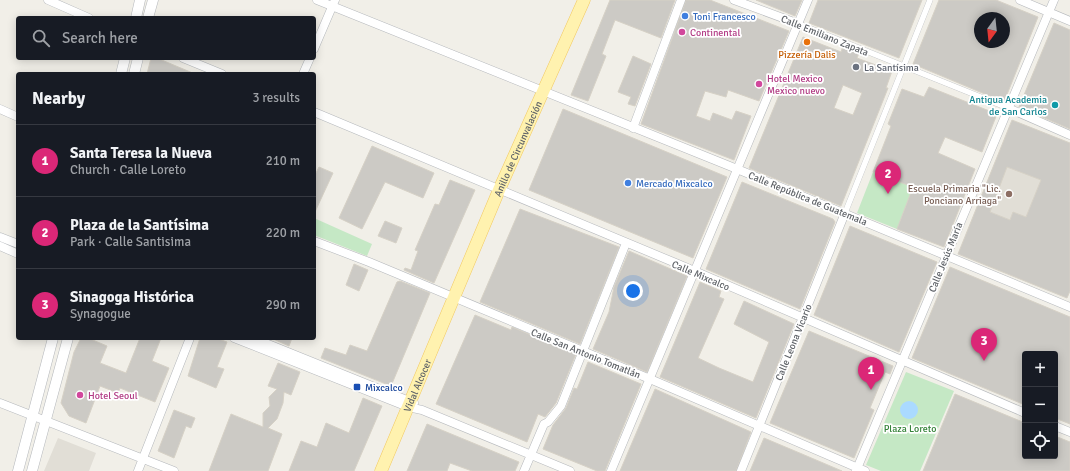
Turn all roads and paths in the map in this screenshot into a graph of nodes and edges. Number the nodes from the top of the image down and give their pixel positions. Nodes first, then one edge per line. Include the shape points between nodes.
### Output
1 (48, 0) edge
2 (140, 0) edge
3 (153, 0) edge
4 (317, 0) edge
5 (584, 0) edge
6 (681, 0) edge
7 (734, 0) edge
8 (808, 0) edge
9 (930, 0) edge
10 (1020, 0) edge
11 (1054, 0) edge
12 (333, 3) edge
13 (1050, 12) junction
14 (84, 16) edge
15 (136, 16) edge
16 (149, 16) edge
17 (1070, 21) edge
18 (799, 24) junction
19 (316, 44) edge
20 (124, 60) edge
21 (138, 60) edge
22 (188, 60) edge
23 (309, 60) edge
24 (903, 66) junction
25 (122, 72) edge
26 (134, 72) edge
27 (217, 72) edge
28 (304, 72) edge
29 (544, 92) junction
30 (1008, 108) junction
31 (0, 109) edge
32 (316, 113) edge
33 (16, 115) edge
34 (633, 128) junction
35 (1070, 135) edge
36 (737, 169) junction
37 (499, 190) junction
38 (845, 213) junction
39 (0, 237) edge
40 (316, 242) edge
41 (626, 242) junction
42 (16, 243) edge
43 (0, 246) edge
44 (16, 253) edge
45 (945, 255) junction
46 (694, 271) junction
47 (454, 299) junction
48 (1069, 305) edge
49 (802, 319) junction
50 (52, 340) edge
51 (67, 340) edge
52 (189, 340) edge
53 (239, 340) edge
54 (258, 340) edge
55 (583, 352) junction
56 (903, 361) junction
57 (650, 379) junction
58 (0, 403) edge
59 (410, 404) junction
60 (1022, 412) edge
61 (32, 416) junction
62 (44, 421) junction
63 (759, 425) junction
64 (1058, 427) edge
65 (1070, 432) edge
66 (531, 455) junction
67 (143, 459) junction
68 (856, 469) edge
69 (18, 471) edge
70 (32, 471) edge
71 (138, 471) edge
72 (174, 471) edge
73 (381, 471) edge
74 (524, 471) edge
75 (570, 471) edge
76 (611, 471) edge
77 (741, 471) edge
78 (865, 471) edge

1 - 14 street
2 - 15 street
3 - 16 street
4 - 12 street, Calle República de Guatemala
5 - 29 main road, Anillo de Circunvalación
6 - 34 street
7 - 18 street, Calle Emiliano Zapata
8 - 18 street
9 - 24 street
10 - 13 street
11 - 13 street, Calle Jesús María
12 - 19 street
12 - 29 street, Calle República de Guatemala
13 - 17 street
13 - 30 street, Calle Jesús María
18 - 24 street, Calle Emiliano Zapata
18 - 36 street
20 - 25 street
21 - 26 street
22 - 27 street
23 - 28 street
24 - 30 street, Calle Emiliano Zapata
24 - 38 street
29 - 34 street, Calle República de Guatemala
29 - 37 main road, Anillo de Circunvalación
30 - 35 street, Calle Emiliano Zapata
30 - 45 street, Calle Jesús María
31 - 33 street
32 - 37 street, Calle Mixcalco
34 - 36 street, Calle República de Guatemala
36 - 38 street, Calle República de Guatemala
36 - 46 street
37 - 41 street, Calle Mixcalco
37 - 47 main road, Anillo de Circunvalación
38 - 45 street, Calle República de Guatemala
38 - 49 street, Calle Leona Vicario
39 - 42 street
40 - 47 street, Calle San Antonio Tomatlán
41 - 46 street, Calle Mixcalco
41 - 55 street
43 - 44 street
45 - 48 street, Calle República de Guatemala
45 - 56 street, Calle Jesús María
46 - 49 street, Calle Mixcalco
46 - 57 street
47 - 55 street, Calle San Antonio Tomatlán
47 - 59 main road, Vidal Alcocer
49 - 56 street, Calle Mixcalco
49 - 63 street, Calle Leona Vicario
50 - 61 street
51 - 62 street
52 - 67 street
53 - 59 street
54 - 59 street
55 - 57 street, Calle San Antonio Tomatlán
55 - 66 street via 561,406 544,424
56 - 60 street, Calle Mixcalco
56 - 68 street, Calle Jesús María
57 - 63 street, Calle San Antonio Tomatlán
57 - 76 street
58 - 61 street
59 - 66 street
59 - 73 main road, Vidal Alcocer
61 - 62 street
61 - 69 street
62 - 67 street
62 - 70 street
63 - 68 street, Calle San Antonio Tomatlán
63 - 77 street, Calle Leona Vicario
64 - 65 street
66 - 74 street
66 - 75 street
67 - 71 street
67 - 72 street
68 - 78 street, Calle San Antonio Tomatlán

